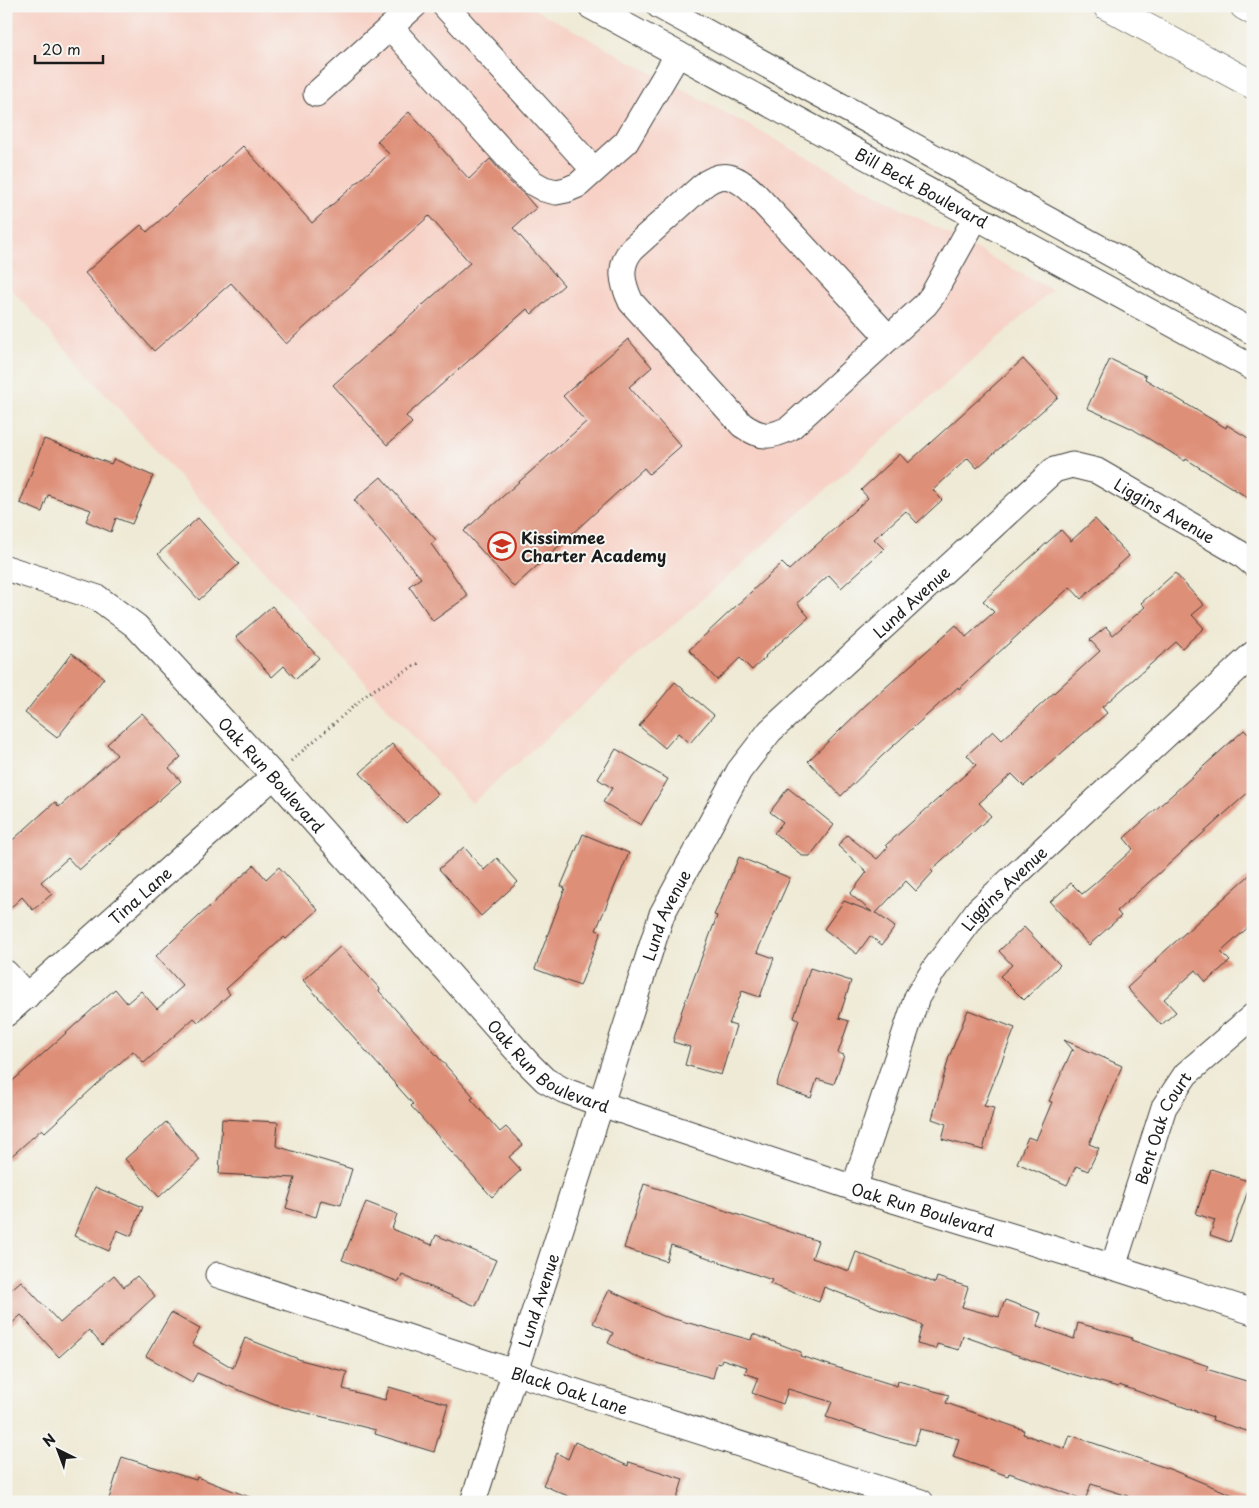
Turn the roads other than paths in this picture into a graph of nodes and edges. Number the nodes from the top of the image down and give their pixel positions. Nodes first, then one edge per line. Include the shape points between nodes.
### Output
1 (414, 6) edge
2 (446, 6) edge
3 (590, 6) edge
4 (659, 6) edge
5 (1107, 6) edge
6 (1244, 6) edge
7 (1253, 11) edge
8 (391, 28) junction
9 (678, 54) junction
10 (1253, 85) edge
11 (316, 94) dead end
12 (594, 170) junction
13 (976, 217) junction
14 (1253, 332) edge
15 (890, 338) junction
16 (1253, 368) edge
17 (1072, 465) joint
18 (1253, 564) edge
19 (6, 568) edge
20 (1253, 654) edge
21 (281, 770) junction
22 (6, 973) edge
23 (27, 996) junction
24 (6, 1014) edge
25 (1253, 1016) edge
26 (601, 1104) junction
27 (854, 1188) junction
28 (1113, 1267) junction
29 (218, 1275) dead end
30 (1253, 1312) edge
31 (514, 1372) junction
32 (473, 1502) edge
33 (921, 1502) edge

1 - 8 street
2 - 12 street
3 - 9 street, Bill Beck Boulevard
4 - 14 street, Bill Beck Boulevard
5 - 10 highway
6 - 7 highway
8 - 11 street
8 - 12 street via 534,183 556,192 566,190 578,185
9 - 12 street via 626,142
9 - 13 street, Bill Beck Boulevard
13 - 15 street via 932,296
13 - 16 street, Bill Beck Boulevard
15 - 15 street via 790,428 765,436 753,433 730,413 631,302 622,278 622,267 632,249 701,186 719,176 728,176 755,194
17 - 18 street, Liggins Avenue via 1098,471
17 - 26 street, Lund Avenue via 1054,470 770,731 739,771 662,914
19 - 21 street, Oak Run Boulevard via 98,598 136,626
20 - 27 street, Liggins Avenue via 978,910 917,998
21 - 23 street, Tina Lane
21 - 26 street, Oak Run Boulevard via 527,1062 545,1080
22 - 23 street
23 - 24 street, Tina Lane
25 - 28 street, Bent Oak Court via 1186,1074 1164,1107
26 - 27 street, Oak Run Boulevard
26 - 31 street, Lund Avenue
27 - 28 street, Oak Run Boulevard
28 - 30 street, Oak Run Boulevard
29 - 31 street, Black Oak Lane
31 - 32 street, Lund Avenue
31 - 33 street, Black Oak Lane

